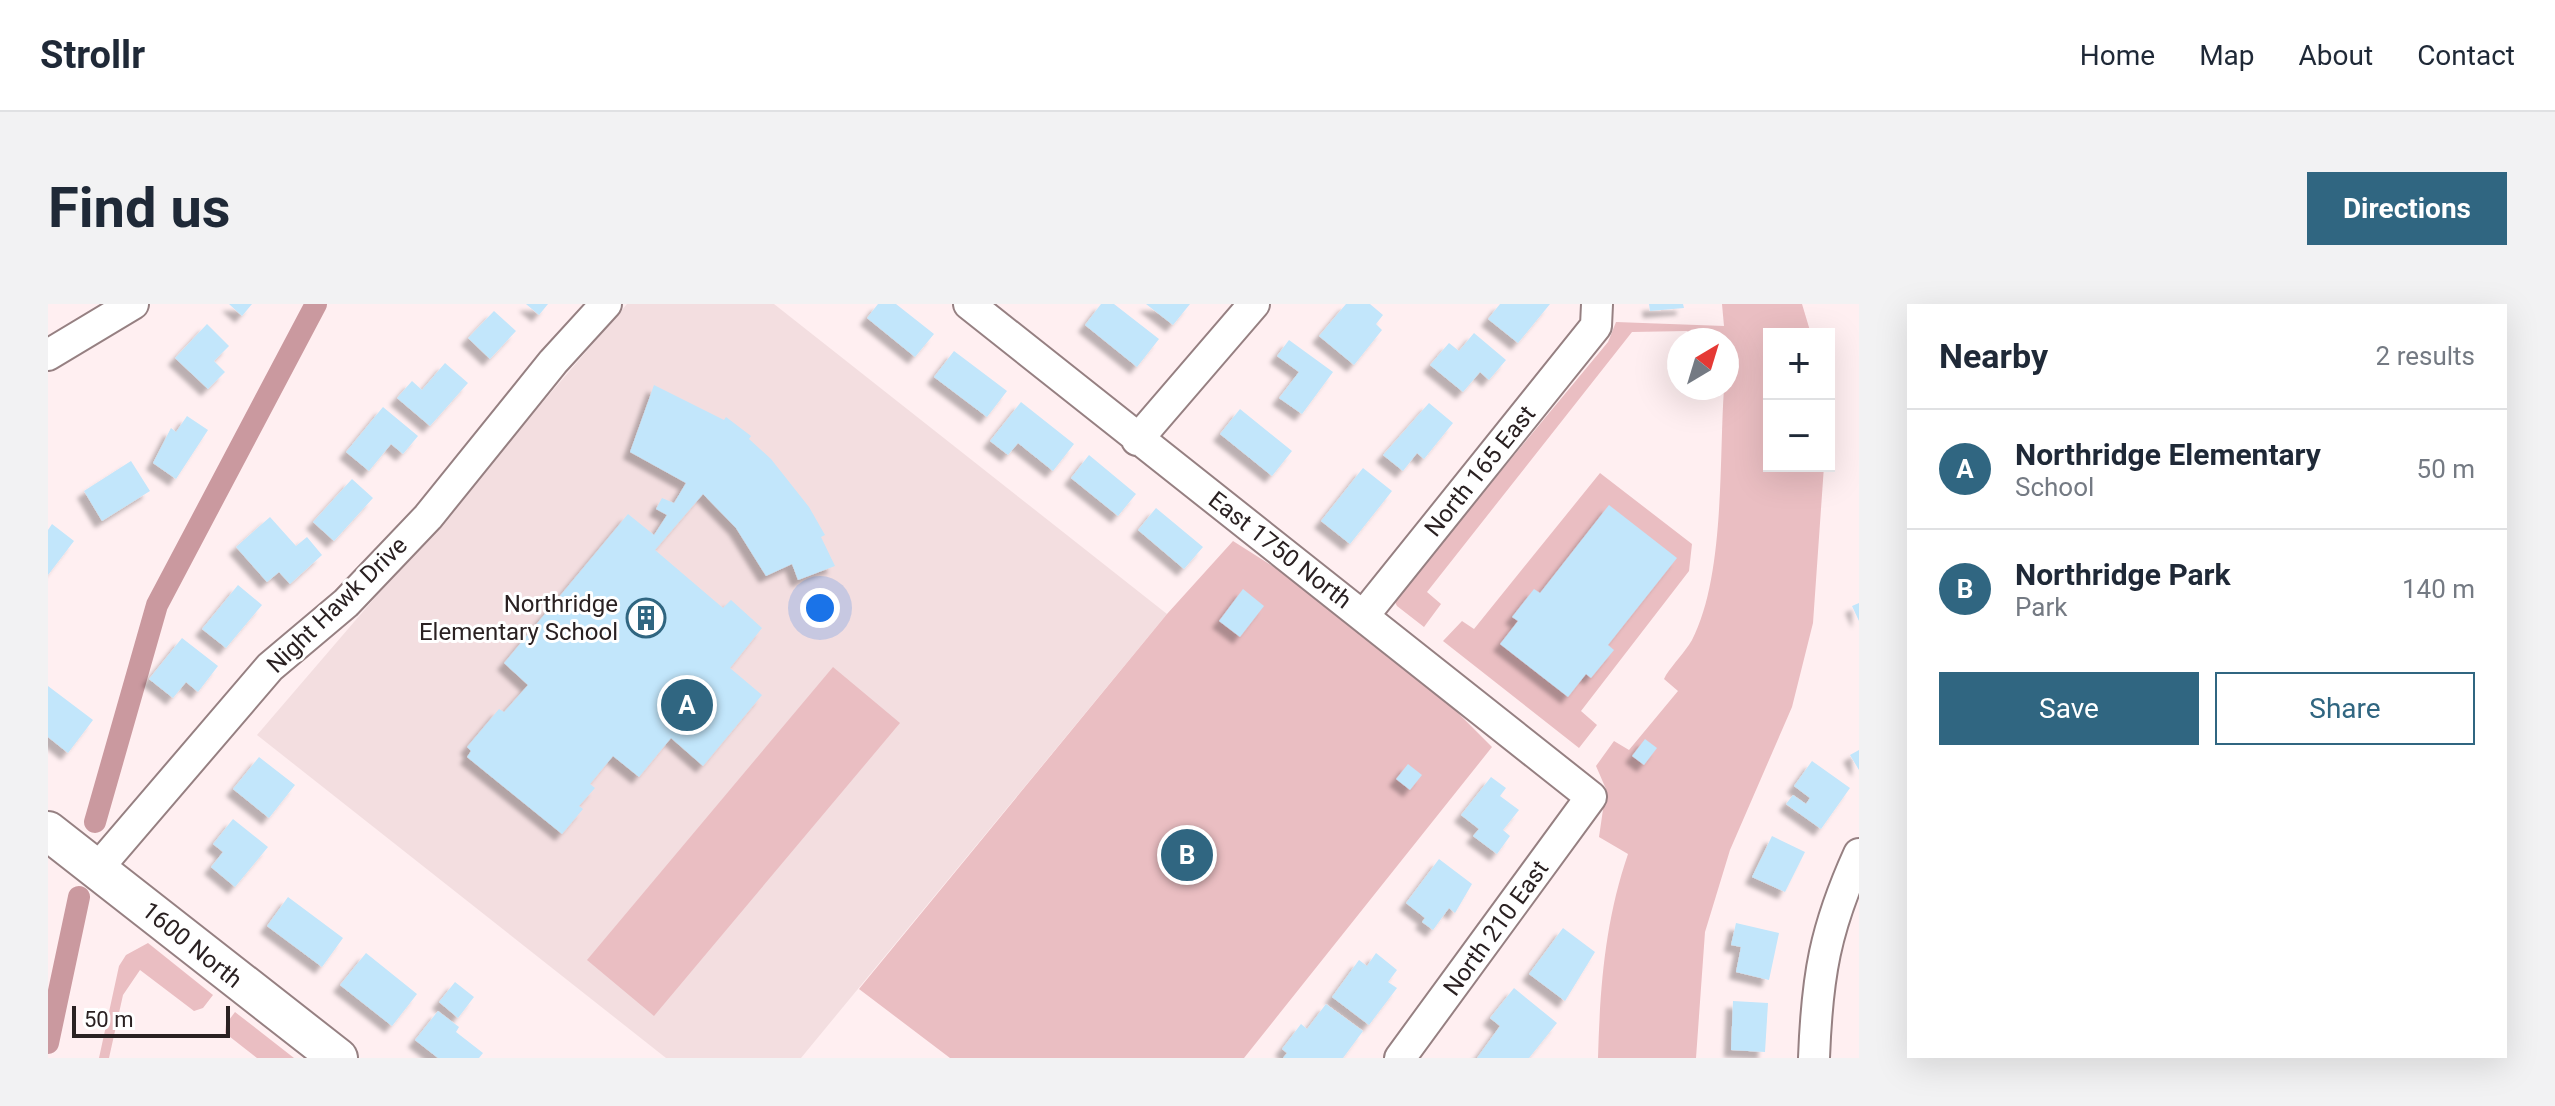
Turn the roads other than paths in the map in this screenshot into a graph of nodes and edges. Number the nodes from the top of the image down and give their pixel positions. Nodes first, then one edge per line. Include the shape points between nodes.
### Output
1 (133, 304) edge
2 (606, 304) edge
3 (969, 304) edge
4 (1254, 304) edge
5 (1597, 315) edge
6 (48, 355) edge
7 (1137, 440) junction
8 (1364, 615) junction
9 (1591, 797) joint
10 (48, 831) edge
11 (1859, 854) edge
12 (97, 869) junction
13 (338, 1058) edge
14 (1400, 1058) edge
15 (1814, 1058) edge

1 - 6 street
2 - 12 street, Night Hawk Drive via 428,517 346,603 270,667
3 - 7 street, East 1750 North
4 - 7 street
5 - 8 street, North 165 East
7 - 8 street, East 1750 North
8 - 9 street, East 1750 North
9 - 14 street, North 210 East
10 - 12 main road, 1600 North
11 - 15 street via 1822,960
12 - 13 main road, 1600 North

